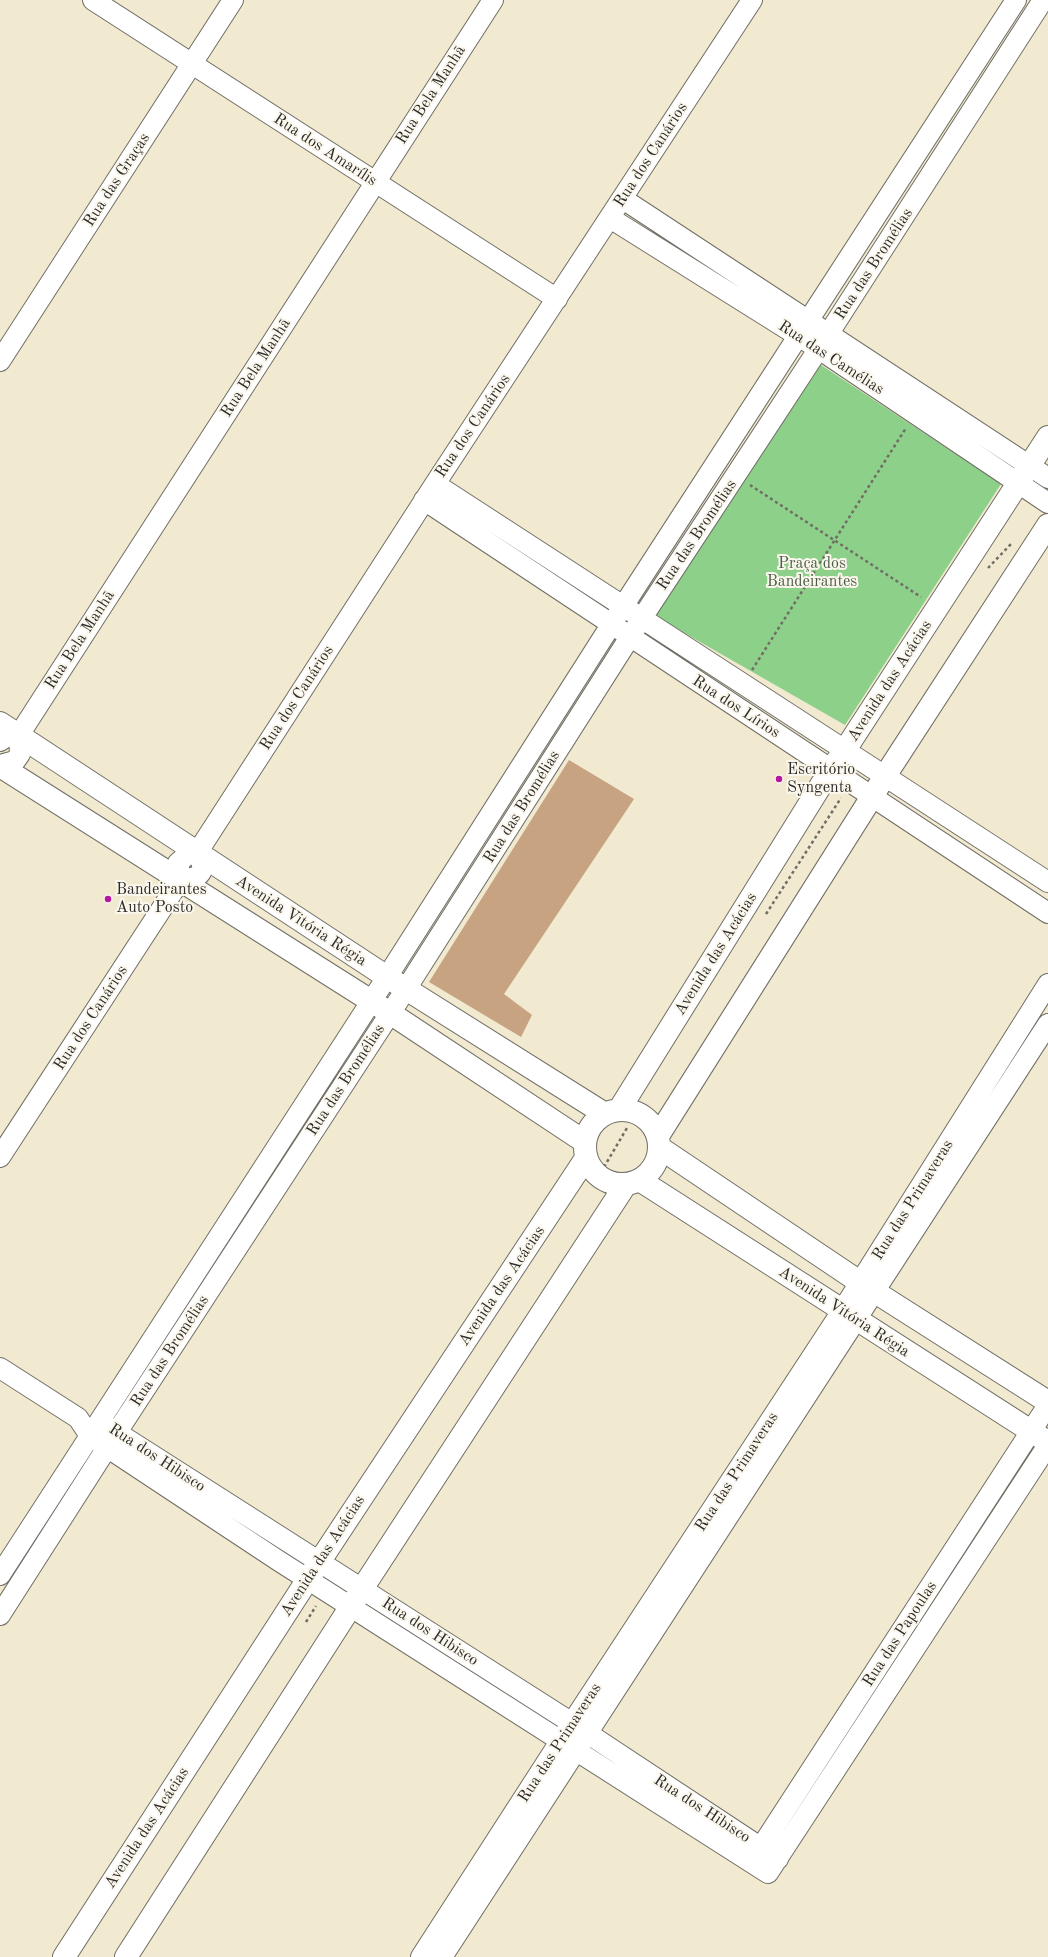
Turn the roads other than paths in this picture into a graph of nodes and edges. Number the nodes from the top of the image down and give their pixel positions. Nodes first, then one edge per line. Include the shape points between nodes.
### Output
1 (93, 0) edge
2 (233, 0) edge
3 (493, 0) edge
4 (752, 0) edge
5 (1016, 0) edge
6 (1043, 0) edge
7 (192, 64) junction
8 (375, 182) junction
9 (623, 199) junction
10 (610, 218) junction
11 (557, 300) junction
12 (804, 329) junction
13 (824, 341) junction
14 (0, 361) edge
15 (1048, 437) edge
16 (1024, 474) junction
17 (1048, 478) edge
18 (435, 484) junction
19 (424, 500) junction
20 (1048, 503) edge
21 (1048, 525) edge
22 (624, 606) junction
23 (642, 618) junction
24 (611, 624) junction
25 (630, 637) junction
26 (0, 724) edge
27 (9, 738) edge
28 (845, 750) junction
29 (0, 766) edge
30 (831, 769) junction
31 (886, 776) junction
32 (872, 797) junction
33 (197, 853) junction
34 (181, 879) junction
35 (1048, 882) edge
36 (1048, 913) edge
37 (387, 977) junction
38 (1048, 984) edge
39 (406, 989) junction
40 (371, 1001) junction
41 (390, 1013) junction
42 (1048, 1024) edge
43 (612, 1112) junction
44 (659, 1142) junction
45 (585, 1150) junction
46 (0, 1157) edge
47 (633, 1183) junction
48 (868, 1287) junction
49 (850, 1315) junction
50 (0, 1368) edge
51 (1048, 1402) edge
52 (1048, 1405) edge
53 (94, 1428) junction
54 (1040, 1437) edge
55 (112, 1440) junction
56 (1048, 1445) edge
57 (313, 1570) junction
58 (0, 1575) edge
59 (362, 1589) junction
60 (352, 1607) junction
61 (0, 1615) edge
62 (579, 1728) junction
63 (569, 1745) junction
64 (756, 1855) junction
65 (773, 1866) joint
66 (64, 1957) edge
67 (126, 1957) edge
68 (421, 1957) edge
69 (442, 1957) edge

1 - 7 street, Rua dos Amarílis
2 - 7 street, Rua das Graças
3 - 8 street, Rua Bela Manhã
4 - 9 street, Rua dos Canários
5 - 12 street, Rua das Bromélias
6 - 13 street, Rua das Bromélias
7 - 8 street, Rua dos Amarílis
7 - 14 street, Rua das Graças
8 - 11 street, Rua dos Amarílis
8 - 27 street, Rua Bela Manhã
9 - 10 street, Rua dos Canários
9 - 12 street, Rua das Camélias
10 - 11 street, Rua dos Canários
10 - 12 street, Rua das Camélias
11 - 18 street, Rua dos Canários
12 - 13 street, Rua das Camélias
12 - 22 street, Rua das Bromélias
13 - 16 street, Rua das Camélias
13 - 16 street, Rua das Camélias via 915,414
13 - 23 street, Rua das Bromélias
15 - 16 street, Avenida das Acácias
16 - 17 street, Rua das Camélias
16 - 20 street, Rua das Camélias
16 - 28 street, Avenida das Acácias
18 - 19 street, Rua dos Canários
18 - 22 street, Rua dos Lírios
19 - 24 street, Rua dos Lírios
19 - 33 street, Rua dos Canários
21 - 31 street
22 - 23 street, Rua dos Lírios
22 - 24 street, Rua das Bromélias
23 - 25 street, Rua das Bromélias
23 - 28 street, Rua dos Lírios
24 - 25 street, Rua dos Lírios
24 - 37 street, Rua das Bromélias
25 - 30 street, Rua dos Lírios
25 - 39 street, Rua das Bromélias
26 - 27 street, Avenida Vitória Régia
27 - 29 street via 20,754 15,761
27 - 33 street, Avenida Vitória Régia
28 - 30 street, Avenida das Acácias
28 - 31 street, Rua dos Lírios
29 - 34 street, Avenida Vitória Régia
30 - 32 street, Rua dos Lírios
30 - 43 street, Avenida das Acácias
31 - 32 street
31 - 35 street, Rua dos Lírios
32 - 36 street, Rua dos Lírios
32 - 44 street
33 - 34 street via 202,861 203,870 199,876
33 - 37 street, Avenida Vitória Régia
34 - 40 street, Avenida Vitória Régia
34 - 46 street, Rua dos Canários
37 - 39 street, Avenida Vitória Régia
37 - 40 street, Rua das Bromélias
38 - 48 street, Rua das Primaveras
39 - 41 street, Rua das Bromélias
39 - 43 street, Avenida Vitória Régia
40 - 41 street, Avenida Vitória Régia
40 - 53 street, Rua das Bromélias
41 - 45 street, Avenida Vitória Régia
41 - 55 street, Rua das Bromélias
42 - 48 street, Rua das Primaveras
43 - 44 street via 637,1112 653,1126
43 - 45 street via 596,1121 588,1130
44 - 47 street via 657,1160 651,1171
44 - 48 street
45 - 47 street via 591,1168 606,1182
45 - 57 street, Avenida das Acácias
47 - 49 street, Avenida Vitória Régia
47 - 59 street
48 - 49 street, Rua das Primaveras
48 - 51 street
49 - 54 street, Avenida Vitória Régia
49 - 62 street, Rua das Primaveras
50 - 53 street, Rua dos Hibisco
52 - 54 street, Rua das Papoulas
53 - 55 street, Rua dos Hibisco
53 - 58 street, Rua das Bromélias
54 - 64 street, Rua das Papoulas
55 - 57 street, Rua dos Hibisco
55 - 61 street, Rua das Bromélias
56 - 65 street, Rua das Papoulas
57 - 59 street, Rua dos Hibisco
57 - 60 street, Rua dos Hibisco
57 - 66 street, Avenida das Acácias
59 - 60 street
59 - 62 street, Rua dos Hibisco
60 - 63 street, Rua dos Hibisco
60 - 67 street
62 - 63 street, Rua das Primaveras
62 - 64 street, Rua dos Hibisco
63 - 64 street, Rua dos Hibisco
63 - 68 street, Rua das Primaveras
63 - 69 street, Rua das Primaveras
64 - 65 street, Rua dos Hibisco

